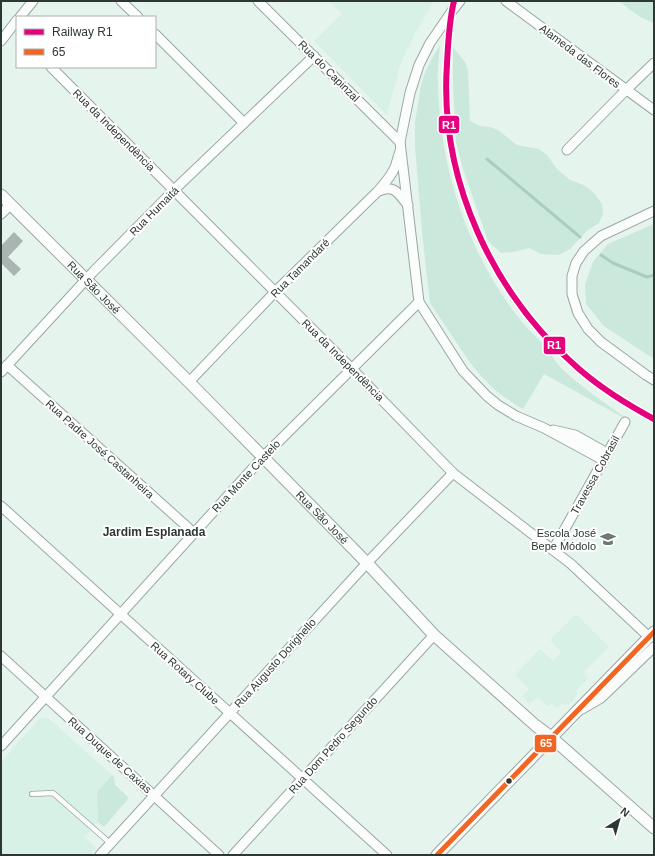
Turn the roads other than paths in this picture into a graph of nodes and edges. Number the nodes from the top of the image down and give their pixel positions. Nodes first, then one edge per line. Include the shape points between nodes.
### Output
1 (33, 1) edge
2 (122, 1) edge
3 (258, 1) edge
4 (460, 1) edge
5 (506, 1) edge
6 (21, 16) edge
7 (137, 16) edge
8 (15, 27) edge
9 (156, 35) edge
10 (1, 41) edge
11 (314, 56) junction
12 (654, 63) edge
13 (52, 68) edge
14 (626, 90) junction
15 (654, 110) edge
16 (244, 123) junction
17 (401, 145) junction
18 (567, 150) dead end
19 (174, 190) junction
20 (377, 192) junction
21 (1, 195) edge
22 (10, 204) junction
23 (408, 205) junction
24 (654, 211) edge
25 (1, 214) edge
26 (86, 279) junction
27 (275, 292) junction
28 (419, 302) junction
29 (351, 368) junction
30 (4, 369) edge
31 (654, 380) edge
32 (189, 382) junction
33 (625, 422) dead end
34 (605, 456) junction
35 (263, 457) junction
36 (453, 473) junction
37 (1, 506) edge
38 (194, 533) junction
39 (553, 550) junction
40 (367, 563) junction
41 (120, 614) junction
42 (651, 634) edge
43 (434, 635) junction
44 (654, 647) edge
45 (1, 656) edge
46 (46, 697) junction
47 (230, 713) junction
48 (574, 714) junction
49 (551, 737) junction
50 (1, 746) edge
51 (303, 779) junction
52 (32, 794) dead end
53 (154, 795) junction
54 (654, 828) edge
55 (110, 843) junction
56 (100, 855) edge
57 (219, 855) edge
58 (233, 855) edge
59 (387, 855) edge
60 (437, 855) edge

1 - 6 street
2 - 7 street
3 - 11 street, Rua do Capinzal
4 - 17 street via 430,43 419,65 410,93
5 - 14 street, Alameda das Flores
8 - 10 street
9 - 16 street
11 - 16 street, Rua Humaitá
11 - 17 street, Rua do Capinzal
12 - 14 street
13 - 19 street, Rua da Independência
14 - 15 street, Alameda das Flores
14 - 18 street
16 - 19 street, Rua Humaitá
17 - 20 street, Rua Tamandaré via 392,173
17 - 23 street
19 - 26 street, Rua Humaitá
19 - 27 street, Rua da Independência
20 - 23 street via 386,188 392,189
20 - 27 street, Rua Tamandaré
21 - 22 street, Rua São José
22 - 25 street
22 - 26 street, Rua São José
23 - 28 street
24 - 31 street via 601,236 584,251 576,263 572,276 572,294 578,313 588,329 601,342
26 - 30 street, Rua Humaitá
26 - 32 street, Rua São José
27 - 29 street, Rua da Independência
27 - 32 street, Rua Tamandaré
28 - 29 street, Rua Monte Castelo
28 - 34 street via 464,371 498,405 544,428 576,435
29 - 35 street, Rua Monte Castelo
29 - 36 street, Rua da Independência
30 - 38 street, Rua Padre José Castanheira
32 - 35 street, Rua São José
33 - 34 street, Travessa Cobrasil
34 - 39 street, Travessa Cobrasil
35 - 38 street, Rua Monte Castelo
35 - 40 street, Rua São José
36 - 39 street, Rua da Independência
36 - 40 street, Rua Augusto Dorighello
37 - 41 street, Rua Rotary Clube
38 - 41 street, Rua Monte Castelo
39 - 42 street, Rua da Independência
40 - 43 street, Rua São José
40 - 47 street, Rua Augusto Dorighello
41 - 46 street, Rua Monte Castelo
41 - 47 street, Rua Rotary Clube
42 - 48 street
43 - 49 street, Rua São José
43 - 51 street, Rua Dom Pedro Segundo
44 - 48 street via 601,698
45 - 46 street, Rua Duque de Caxias
46 - 50 street, Rua Monte Castelo
46 - 53 street, Rua Duque de Caxias
47 - 51 street, Rua Rotary Clube
47 - 53 street, Rua Augusto Dorighello
48 - 49 street
49 - 54 street, Rua São José
49 - 60 street
51 - 58 street, Rua Dom Pedro Segundo
51 - 59 street, Rua Rotary Clube
52 - 55 lane via 53,793
53 - 55 street, Rua Augusto Dorighello
53 - 57 street, Rua Duque de Caxias
55 - 56 street, Rua Augusto Dorighello

